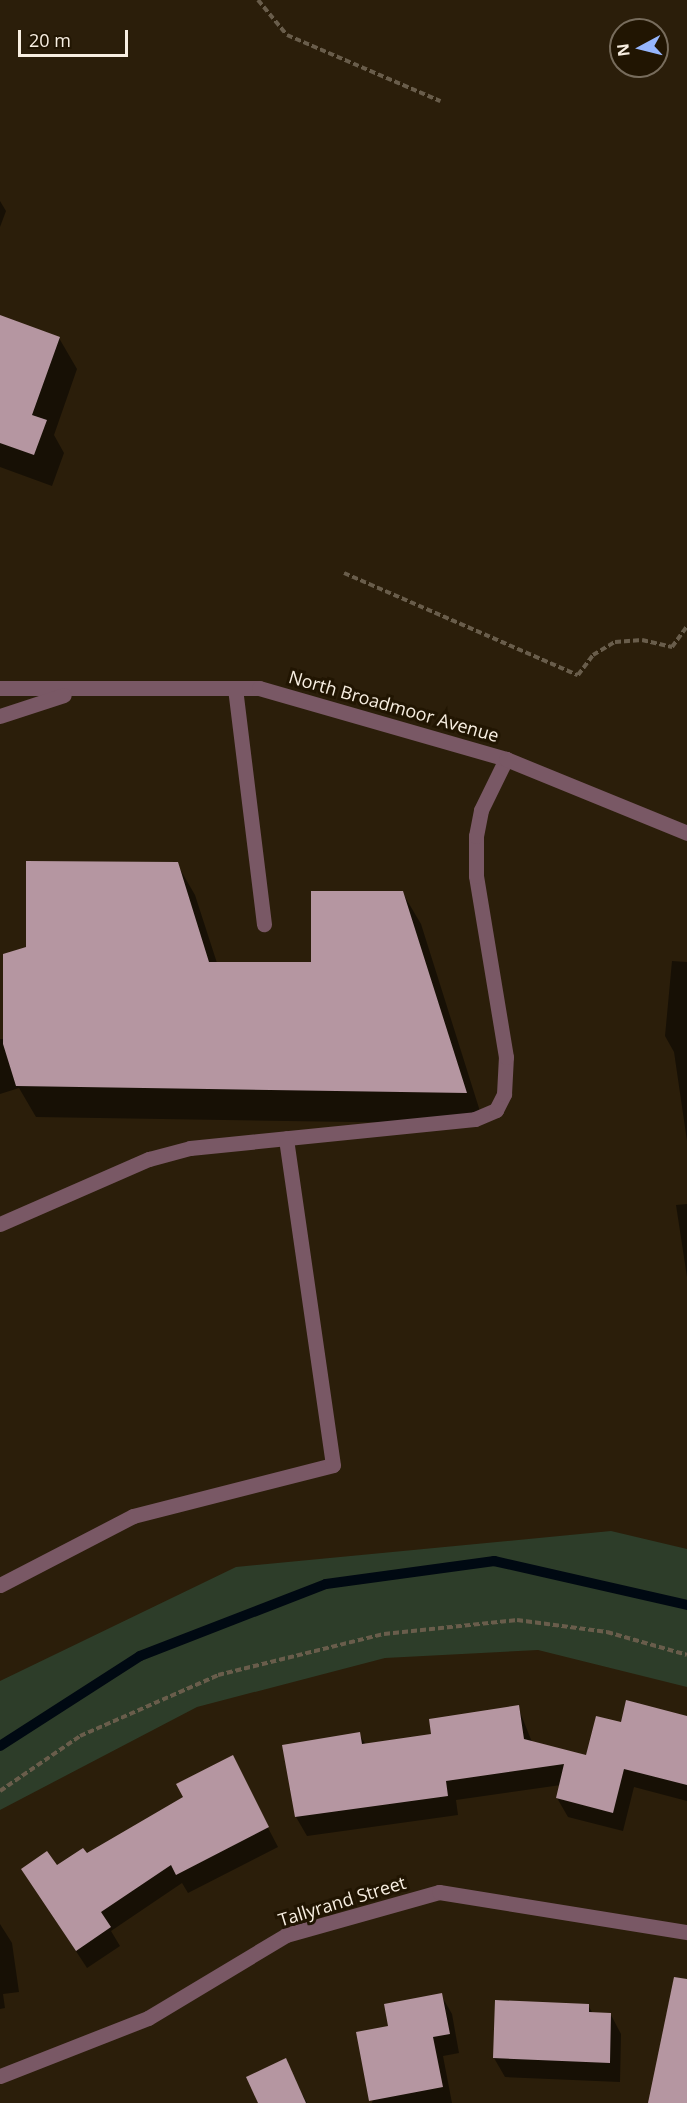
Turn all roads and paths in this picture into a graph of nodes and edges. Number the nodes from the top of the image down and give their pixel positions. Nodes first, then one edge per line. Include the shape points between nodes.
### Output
1 (258, 0) edge
2 (440, 100) dead end
3 (344, 573) dead end
4 (687, 626) edge
5 (0, 688) edge
6 (235, 688) junction
7 (76, 691) junction
8 (0, 716) edge
9 (506, 759) junction
10 (687, 834) edge
11 (264, 924) dead end
12 (286, 1138) junction
13 (0, 1224) edge
14 (0, 1585) edge
15 (687, 1655) edge
16 (0, 1791) edge
17 (687, 1932) edge
18 (0, 2076) edge

1 - 2 path via 287,35
3 - 4 path via 578,675 593,655 615,642 642,640 672,647
5 - 7 street, North Broadmoor Avenue
6 - 7 street, North Broadmoor Avenue
6 - 9 street, North Broadmoor Avenue via 259,688
6 - 11 street
7 - 8 street, North Broadmoor Avenue
9 - 10 street, North Broadmoor Avenue
9 - 12 street via 476,836 476,876 506,1057 504,1094 496,1110 475,1119
12 - 13 street via 190,1148 149,1159
12 - 14 street via 333,1465 134,1516
15 - 16 path via 607,1632 517,1620 384,1634 218,1675 80,1736
17 - 18 street, Tallyrand Street via 440,1892 286,1935 148,2018

